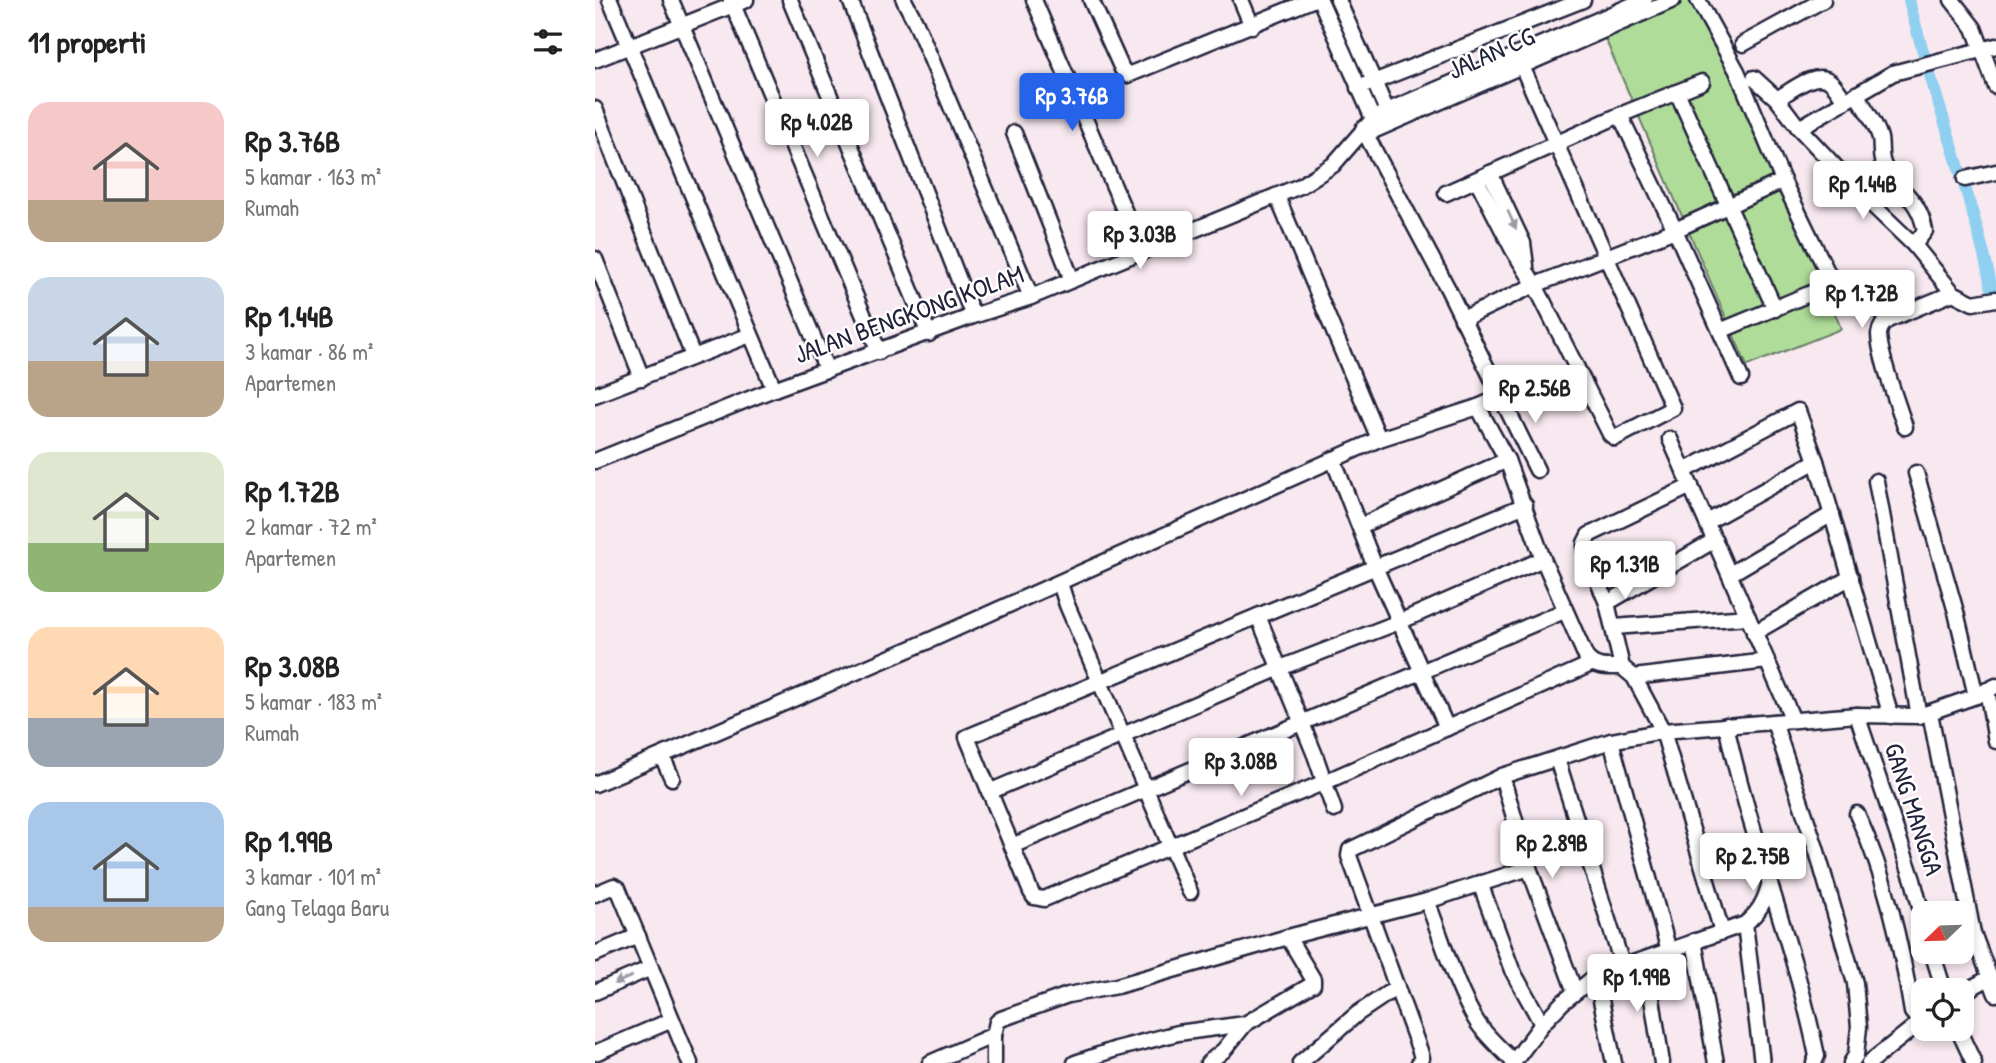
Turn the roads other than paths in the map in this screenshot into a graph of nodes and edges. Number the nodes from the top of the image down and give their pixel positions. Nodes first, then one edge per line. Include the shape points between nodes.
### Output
1 (610, 0) edge
2 (671, 0) edge
3 (790, 0) edge
4 (850, 0) edge
5 (904, 0) edge
6 (1034, 0) edge
7 (1091, 0) edge
8 (1241, 0) edge
9 (1312, 0) edge
10 (1320, 0) edge
11 (1338, 0) edge
12 (1583, 0) edge
13 (1644, 0) edge
14 (1673, 0) edge
15 (1698, 0) edge
16 (1823, 0) edge
17 (1952, 0) edge
18 (737, 2) edge
19 (681, 25) junction
20 (1252, 26) junction
21 (1743, 44) dead end
22 (628, 46) junction
23 (1996, 46) edge
24 (1980, 49) junction
25 (595, 60) edge
26 (1519, 60) junction
27 (1753, 79) dead end
28 (1374, 81) junction
29 (1702, 82) dead end
30 (1996, 87) edge
31 (1358, 88) junction
32 (1677, 92) junction
33 (1851, 98) junction
34 (1777, 99) junction
35 (595, 109) edge
36 (1387, 111) junction
37 (1620, 115) junction
38 (1367, 128) junction
39 (1800, 128) junction
40 (1014, 133) dead end
41 (1557, 143) junction
42 (1996, 172) edge
43 (1484, 177) junction
44 (1965, 179) dead end
45 (1783, 181) junction
46 (1446, 193) dead end
47 (1276, 196) junction
48 (1728, 204) junction
49 (1675, 230) junction
50 (1914, 246) junction
51 (1142, 251) junction
52 (1604, 256) junction
53 (595, 259) edge
54 (1072, 280) junction
55 (1535, 285) junction
56 (1953, 293) junction
57 (1031, 298) junction
58 (1996, 299) edge
59 (1775, 309) junction
60 (973, 316) junction
61 (1462, 319) junction
62 (1720, 331) junction
63 (929, 334) junction
64 (750, 335) junction
65 (879, 352) junction
66 (693, 356) junction
67 (827, 370) junction
68 (642, 378) junction
69 (1741, 378) dead end
70 (773, 389) junction
71 (595, 395) edge
72 (1501, 397) junction
73 (1478, 407) junction
74 (1905, 427) dead end
75 (1379, 439) junction
76 (1670, 439) dead end
77 (1333, 459) junction
78 (1507, 460) junction
79 (595, 461) edge
80 (1816, 461) junction
81 (1537, 470) dead end
82 (1684, 471) junction
83 (1916, 473) dead end
84 (1876, 481) dead end
85 (1691, 486) junction
86 (1525, 505) junction
87 (1832, 514) junction
88 (1707, 522) junction
89 (1360, 526) junction
90 (1715, 540) junction
91 (1543, 559) junction
92 (1375, 567) junction
93 (1730, 573) junction
94 (1851, 577) junction
95 (1060, 583) junction
96 (1607, 603) junction
97 (1564, 611) junction
98 (1258, 616) junction
99 (1748, 617) junction
100 (1399, 622) junction
101 (1614, 627) junction
102 (1754, 632) junction
103 (1767, 661) junction
104 (1591, 664) junction
105 (1622, 667) junction
106 (1280, 668) junction
107 (1423, 671) junction
108 (1634, 677) junction
109 (1099, 682) junction
110 (1986, 691) edge
111 (1857, 715) junction
112 (1924, 715) junction
113 (1891, 716) junction
114 (1793, 720) junction
115 (1774, 722) junction
116 (1302, 723) junction
117 (1726, 725) junction
118 (1447, 728) junction
119 (1663, 731) junction
120 (1121, 736) junction
121 (1611, 741) junction
122 (1996, 741) edge
123 (662, 756) junction
124 (1556, 759) junction
125 (1502, 776) junction
126 (672, 778) dead end
127 (1325, 782) junction
128 (595, 784) edge
129 (1145, 791) junction
130 (989, 792) junction
131 (1334, 810) dead end
132 (1857, 814) dead end
133 (1012, 846) junction
134 (1169, 847) junction
135 (1529, 868) junction
136 (1480, 883) junction
137 (1769, 886) junction
138 (1190, 892) dead end
139 (595, 894) edge
140 (1427, 901) junction
141 (1919, 901) edge
142 (1371, 916) junction
143 (1745, 924) junction
144 (1723, 932) junction
145 (638, 936) junction
146 (1288, 936) junction
147 (1694, 941) junction
148 (1669, 951) junction
149 (595, 954) edge
150 (1646, 960) junction
151 (1623, 967) junction
152 (651, 968) junction
153 (1596, 976) junction
154 (1989, 978) junction
155 (1974, 986) edge
156 (1397, 987) junction
157 (595, 992) edge
158 (1575, 992) junction
159 (1996, 994) edge
160 (1911, 1005) edge
161 (672, 1020) junction
162 (1245, 1024) junction
163 (1542, 1024) junction
164 (1911, 1029) edge
165 (994, 1035) junction
166 (1964, 1041) edge
167 (595, 1053) edge
168 (1514, 1062) edge
169 (690, 1063) edge
170 (930, 1063) edge
171 (994, 1063) edge
172 (1075, 1063) edge
173 (1208, 1063) edge
174 (1300, 1063) edge
175 (1419, 1063) edge
176 (1614, 1063) edge
177 (1662, 1063) edge
178 (1716, 1063) edge
179 (1762, 1063) edge
180 (1814, 1063) edge
181 (1851, 1063) edge
182 (1869, 1063) edge
183 (1974, 1063) edge

1 - 22 street
2 - 19 street
3 - 63 street
4 - 60 street
5 - 57 street
6 - 51 street
7 - 20 street via 1128,75
8 - 20 street
9 - 20 street
10 - 31 street
11 - 28 street
12 - 28 street
13 - 26 street, JALAN BENGKONG KOLAM
14 - 26 street, JALAN CG
15 - 45 street via 1737,71
16 - 21 street
17 - 24 street via 1974,28
18 - 19 street
18 - 65 street
19 - 22 street
19 - 67 street
22 - 25 street
22 - 64 street
23 - 24 street
24 - 30 street
24 - 33 street via 1893,73
26 - 36 street, JALAN BENGKONG KOLAM
26 - 38 street, JALAN CG
26 - 41 street
27 - 34 street
28 - 31 street
28 - 36 street
29 - 32 street
31 - 38 street
32 - 37 street
32 - 48 street
33 - 34 street via 1824,78 1815,78
33 - 39 street
33 - 50 street via 1880,137 1879,153 1885,167 1920,211 1925,231
34 - 39 street
35 - 66 street
36 - 38 street, JALAN BENGKONG KOLAM
37 - 41 street
37 - 49 street
38 - 47 street, JALAN BENGKONG KOLAM via 1317,177
38 - 61 street
39 - 50 street
40 - 54 street
41 - 43 street
41 - 52 street
42 - 44 street
43 - 46 street
43 - 55 street via 1523,243 1526,269
45 - 48 street
45 - 59 street via 1833,284
47 - 51 street, JALAN BENGKONG KOLAM
47 - 75 street
48 - 49 street
48 - 59 street
49 - 52 street
49 - 62 street
50 - 56 street
51 - 54 street, JALAN BENGKONG KOLAM
52 - 55 street
52 - 55 street via 1674,408 1615,438
53 - 68 street
54 - 57 street, JALAN BENGKONG KOLAM
55 - 61 street
56 - 58 street via 1973,303
56 - 74 street via 1881,326 1882,352
57 - 60 street, JALAN BENGKONG KOLAM
59 - 62 street
60 - 63 street, JALAN BENGKONG KOLAM
61 - 72 street
62 - 69 street
63 - 65 street, JALAN BENGKONG KOLAM
64 - 66 street
64 - 70 street
65 - 67 street, JALAN BENGKONG KOLAM
66 - 68 street
67 - 70 street, JALAN BENGKONG KOLAM
68 - 71 street
70 - 79 street, JALAN BENGKONG KOLAM
72 - 73 street
72 - 81 street
73 - 75 street
73 - 78 street
75 - 77 street
76 - 82 street
77 - 89 street
77 - 95 street
78 - 86 street
78 - 89 street
80 - 82 street via 1795,411
80 - 87 street
80 - 88 street
82 - 85 street
83 - 110 street via 1956,612
84 - 112 street
85 - 88 street
85 - 96 street via 1589,535 1585,551
86 - 91 street
86 - 92 street
87 - 93 street
87 - 94 street
88 - 90 street
89 - 92 street
90 - 93 street
90 - 96 street
91 - 97 street
91 - 100 street
92 - 98 street
92 - 100 street
93 - 99 street
94 - 102 street
94 - 113 street
95 - 109 street
95 - 123 street
96 - 101 street
97 - 104 street
97 - 107 street
98 - 106 street
98 - 109 street
99 - 101 street
99 - 102 street
100 - 106 street
100 - 107 street
101 - 105 street
102 - 103 street
103 - 108 street
103 - 114 street
104 - 105 street
104 - 118 street
105 - 108 street
106 - 116 street
106 - 120 street
107 - 116 street
107 - 118 street
108 - 119 street
109 - 120 street
109 - 130 street via 967,737
110 - 112 street
110 - 122 street
111 - 113 street
111 - 114 street
111 - 141 street, GANG MANGGA
112 - 113 street
112 - 154 street via 1973,933
114 - 115 street
115 - 117 street
115 - 181 street via 1856,984 1859,1027
116 - 127 street
116 - 129 street
117 - 119 street
117 - 137 street
118 - 127 street
119 - 121 street
119 - 144 street
120 - 129 street
120 - 130 street
121 - 124 street
121 - 148 street
123 - 126 street
123 - 128 street
124 - 125 street
124 - 151 street
125 - 135 street
125 - 142 street via 1350,850
127 - 131 street
127 - 134 street
129 - 133 street
129 - 134 street
130 - 133 street
132 - 160 street via 1883,879
133 - 134 street via 1031,892 1039,900
134 - 138 street
135 - 136 street
135 - 158 street
136 - 140 street
136 - 163 street via 1512,970
137 - 143 street via 1764,903
137 - 180 street via 1805,997 1817,1056
139 - 145 street via 616,886
140 - 142 street
140 - 168 street via 1477,1022
142 - 146 street
142 - 156 street
143 - 144 street
143 - 179 street
144 - 147 street
145 - 149 street
145 - 152 street
146 - 162 street via 1313,984
146 - 165 street via 1117,986 1069,995 1001,1019
147 - 148 street
147 - 178 street
148 - 150 street
150 - 151 street
150 - 177 street
151 - 153 street
152 -> 157 street
152 - 161 street
153 - 158 street
153 - 176 street
154 - 155 street
154 - 159 street
156 - 174 street
156 - 175 street via 1420,1051
158 - 163 street
161 - 167 street
161 - 169 street
162 - 172 street via 1178,1033
162 - 173 street
163 - 168 street
164 - 182 street
165 - 170 street
165 - 171 street
166 - 183 street

